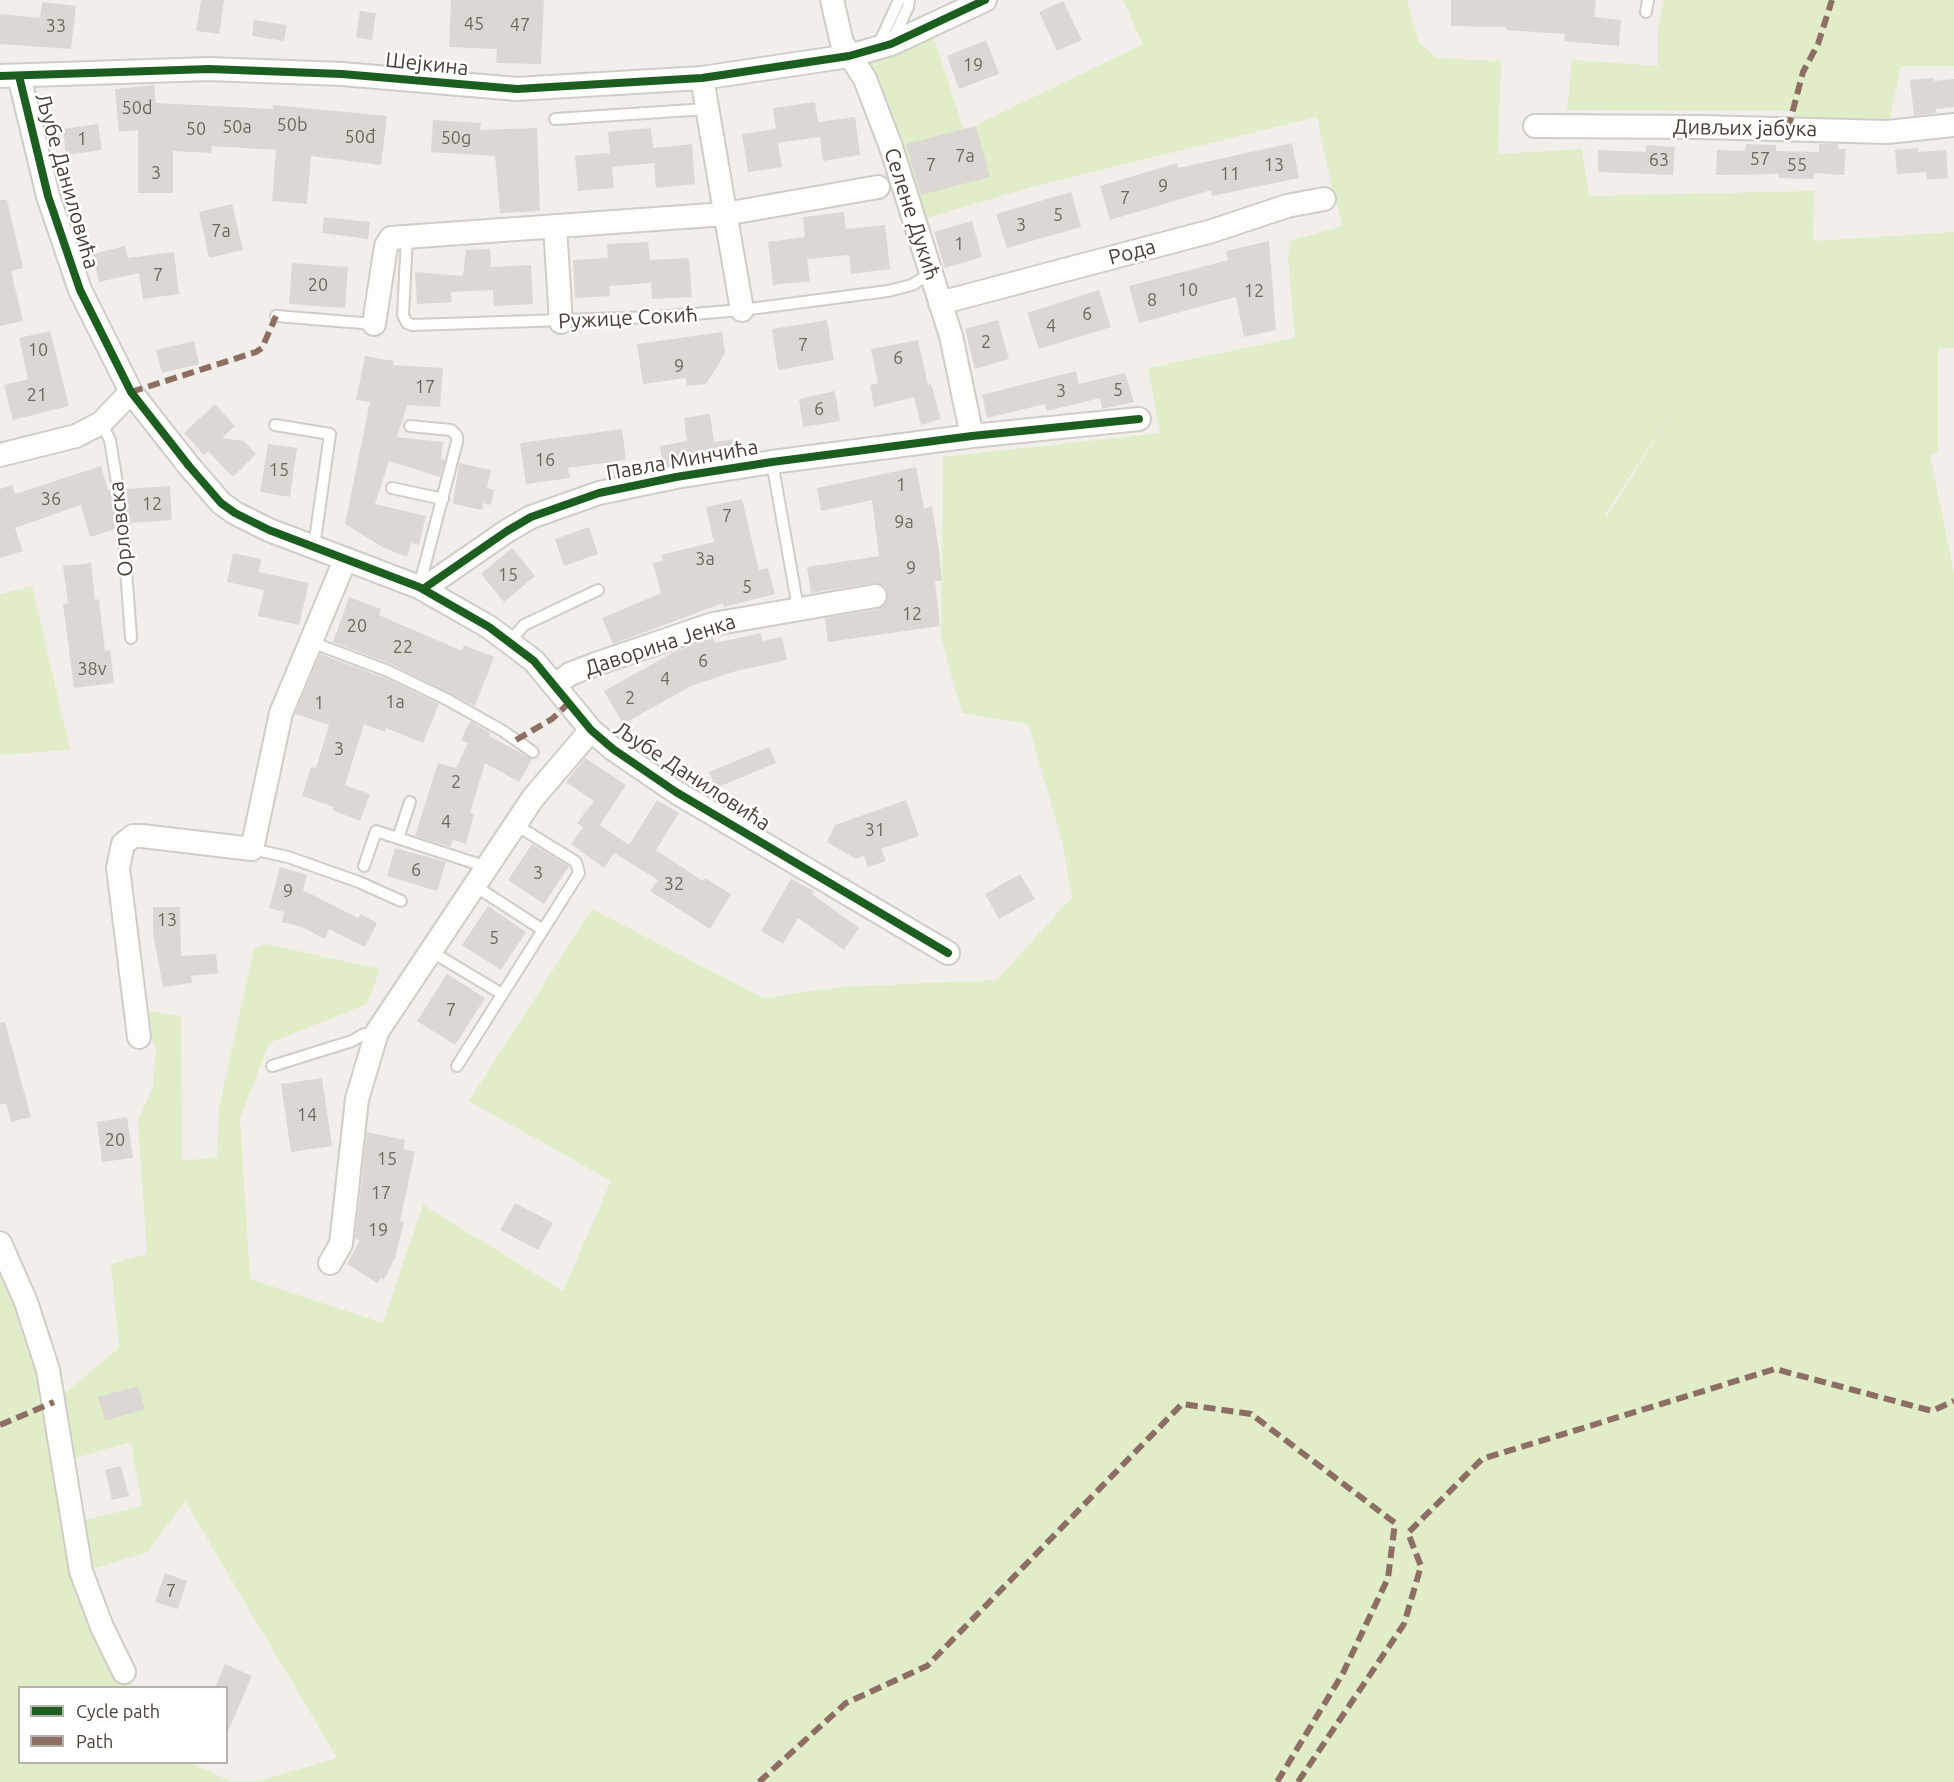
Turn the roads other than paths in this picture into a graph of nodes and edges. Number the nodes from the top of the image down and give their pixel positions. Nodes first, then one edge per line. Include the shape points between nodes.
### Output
1 (832, 0) edge
2 (899, 0) edge
3 (909, 0) edge
4 (985, 0) edge
5 (1648, 0) edge
6 (1646, 12) dead end
7 (884, 46) junction
8 (849, 56) junction
9 (10, 76) edge
10 (702, 78) junction
11 (707, 109) junction
12 (555, 119) dead end
13 (1954, 125) edge
14 (1535, 126) dead end
15 (878, 187) dead end
16 (1324, 199) dead end
17 (725, 214) junction
18 (555, 226) junction
19 (407, 237) junction
20 (931, 273) junction
21 (940, 303) junction
22 (741, 310) junction
23 (276, 316) dead end
24 (561, 322) junction
25 (374, 324) joint
26 (131, 392) junction
27 (1139, 418) dead end
28 (101, 423) junction
29 (275, 425) dead end
30 (411, 426) dead end
31 (972, 436) junction
32 (0, 455) edge
33 (772, 462) junction
34 (392, 488) dead end
35 (443, 499) junction
36 (314, 547) junction
37 (345, 560) junction
38 (421, 588) junction
39 (598, 590) dead end
40 (875, 596) dead end
41 (798, 608) junction
42 (131, 638) dead end
43 (510, 641) junction
44 (311, 642) junction
45 (555, 685) junction
46 (591, 730) junction
47 (533, 752) dead end
48 (410, 802) dead end
49 (516, 825) junction
50 (398, 838) junction
51 (252, 849) junction
52 (364, 866) dead end
53 (487, 867) junction
54 (475, 886) junction
55 (401, 901) dead end
56 (543, 930) junction
57 (432, 952) junction
58 (948, 953) dead end
59 (502, 994) junction
60 (376, 1035) junction
61 (140, 1037) dead end
62 (272, 1066) dead end
63 (457, 1066) dead end
64 (0, 1243) edge
65 (330, 1263) dead end
66 (124, 1672) dead end

1 - 8 street, Селене Дукић via 838,32
2 - 7 lane
3 - 7 lane via 903,20
4 - 7 street, Шејкина
5 - 6 lane
7 - 8 street, Шејкина
8 - 10 street, Шејкина
8 - 20 street, Селене Дукић via 865,79 878,111
9 - 10 street, Шејкина via 209,69 342,74 517,89
9 - 26 street, Љубе Даниловића via 80,290
10 - 11 street
11 - 12 lane
11 - 17 street
13 - 14 street, Дивљих јабука via 1887,132
15 - 17 street
16 - 21 street, Рода
17 - 18 street
17 - 22 street
18 - 19 street
18 - 24 street
19 - 24 lane, Ружице Сокић via 403,315 407,323
19 - 25 street via 387,241
20 - 21 street, Селене Дукић
20 - 22 lane, Ружице Сокић via 912,285 888,291
21 - 31 street, Селене Дукић via 962,379
22 - 24 lane, Ружице Сокић
23 - 25 lane
26 - 28 street
26 - 36 street, Љубе Даниловића via 221,503 269,530
27 - 31 street, Павла Минчића
28 - 32 street via 76,436
28 - 42 lane, Орловска via 110,440 122,514
29 - 36 lane via 330,434
30 - 35 lane via 451,430 457,435
31 - 33 street, Павла Минчића
33 - 38 street, Павла Минчића via 646,482 567,502 507,531
33 - 41 lane
34 - 35 lane
35 - 38 lane
36 - 37 street, Љубе Даниловића
37 - 38 street, Љубе Даниловића
37 - 44 street
38 - 43 street, Љубе Даниловића
39 - 43 lane via 524,626
40 - 41 street, Даворина Јенка
41 - 45 street, Даворина Јенка via 713,624 570,674
43 - 45 street, Љубе Даниловића
44 - 47 lane via 388,671 448,700
44 - 51 street via 276,727
45 - 46 street, Љубе Даниловића
46 - 49 street via 533,798
46 - 58 street, Љубе Даниловића via 676,792
48 - 50 lane
49 - 53 street
49 - 56 lane via 576,862 579,869
50 - 52 lane via 376,831
50 - 53 lane
51 - 55 lane via 288,856
51 - 61 street via 142,836 133,836 123,844 118,868
53 - 54 street
54 - 56 lane
54 - 57 street
56 - 59 lane
57 - 59 lane
57 - 60 street
59 - 63 lane
60 - 62 lane via 364,1034
60 - 65 street via 357,1099 341,1244
64 - 66 street via 26,1302 48,1370 78,1558 102,1627

